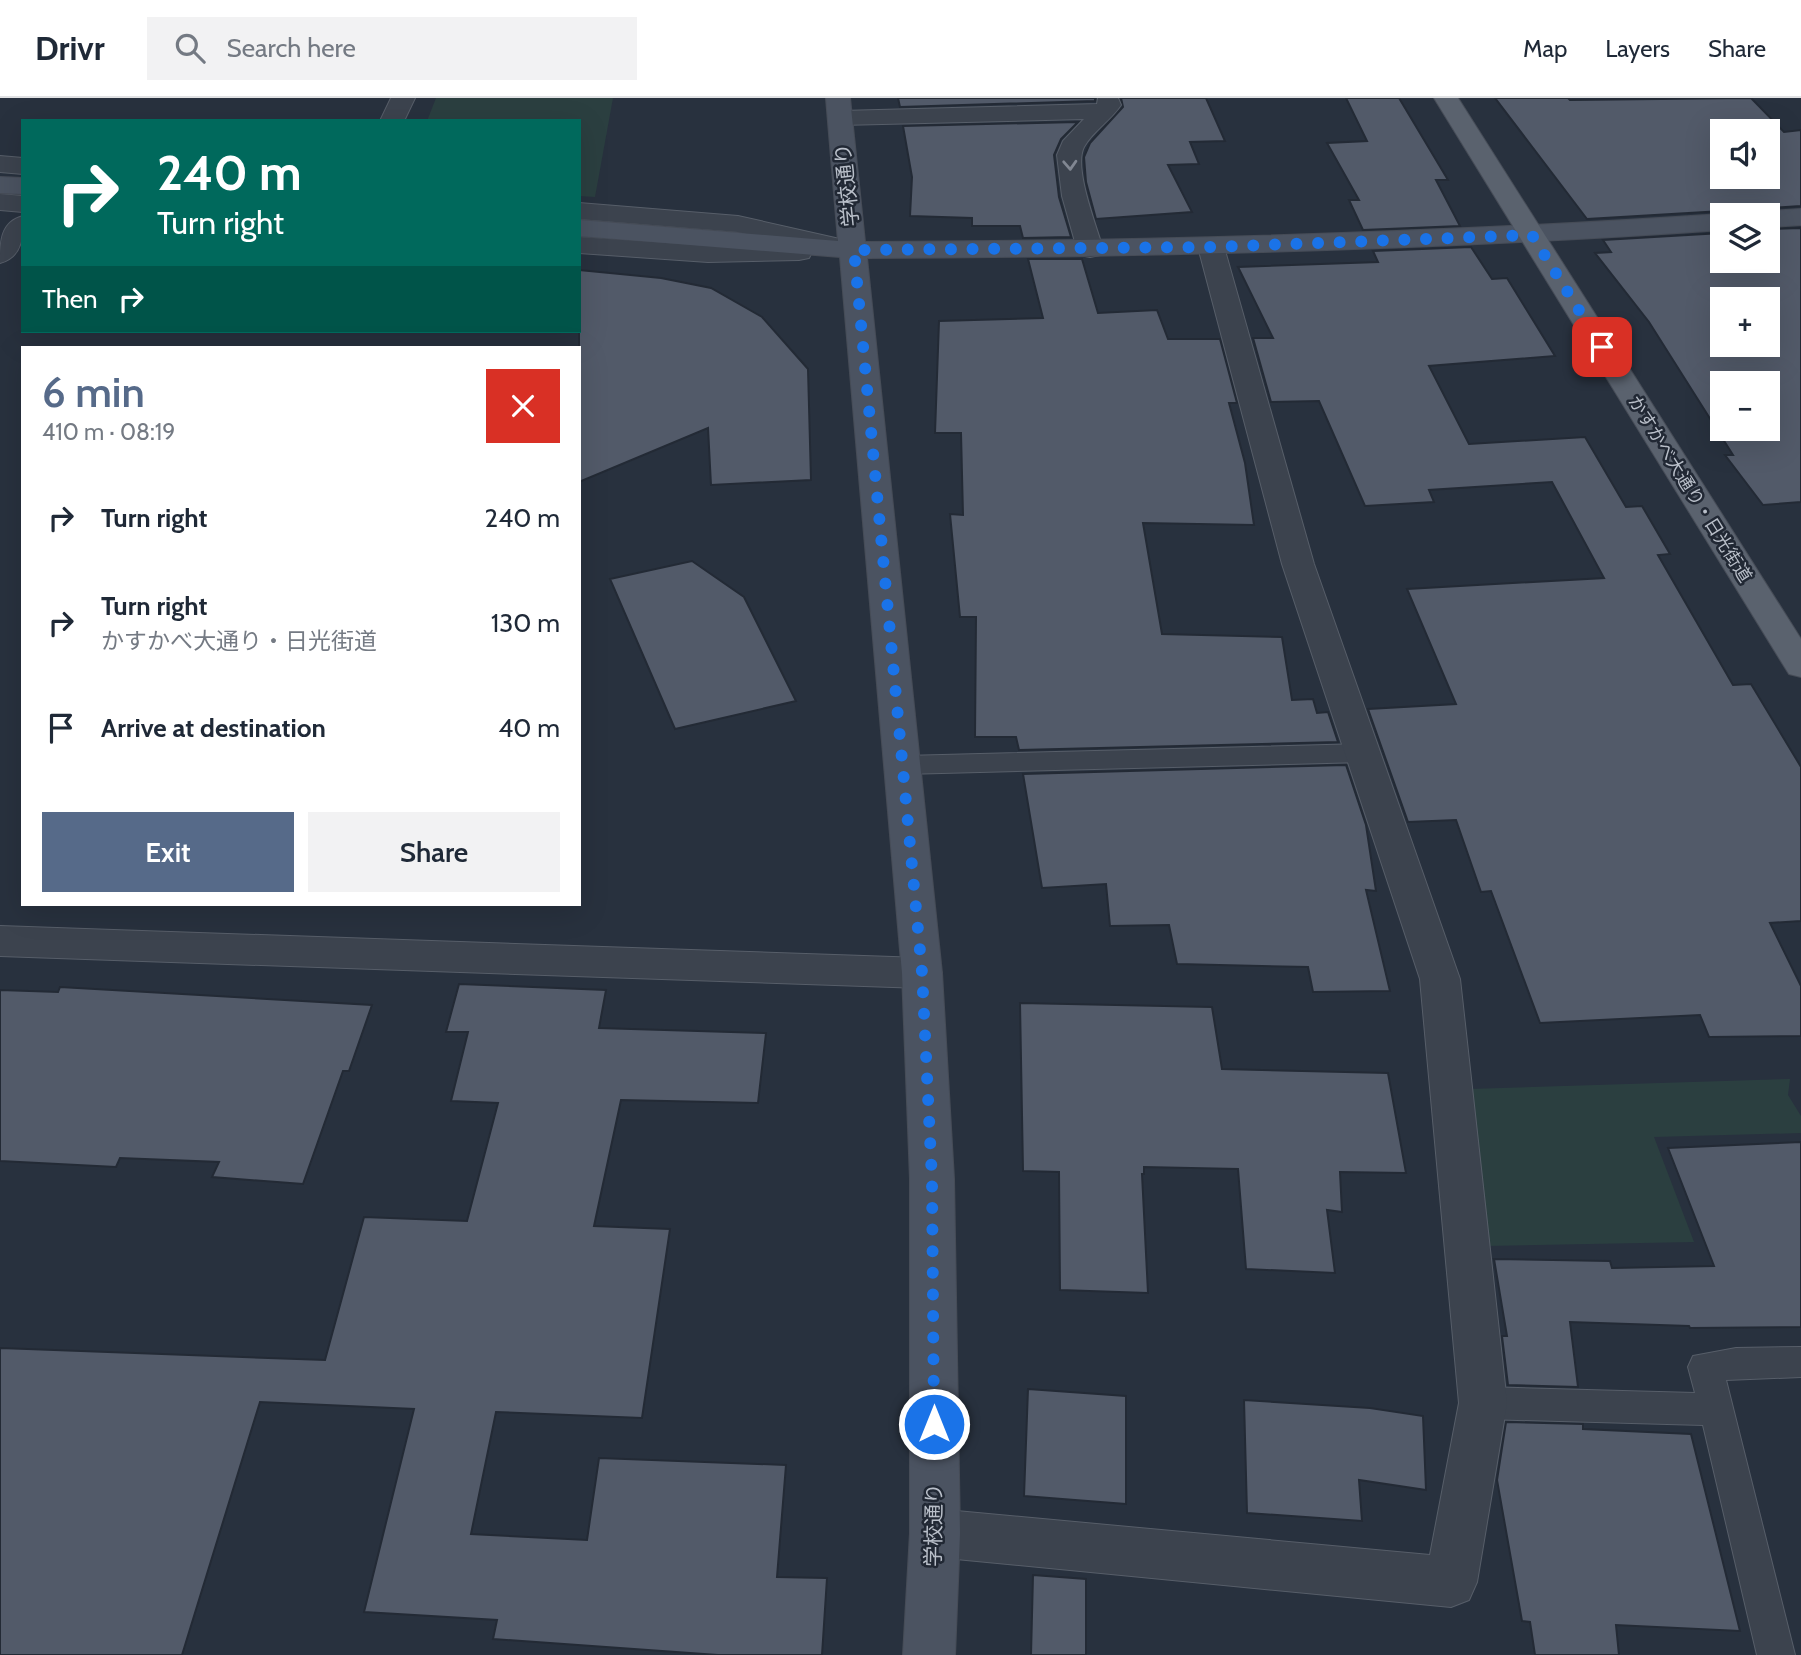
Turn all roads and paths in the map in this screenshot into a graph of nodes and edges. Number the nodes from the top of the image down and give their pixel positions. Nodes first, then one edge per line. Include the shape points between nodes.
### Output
1 (403, 98) edge
2 (1446, 98) edge
3 (1106, 105) edge
4 (839, 108) edge
5 (393, 119) edge
6 (0, 164) edge
7 (21, 166) edge
8 (0, 184) edge
9 (21, 186) edge
10 (0, 202) edge
11 (21, 204) edge
12 (581, 211) edge
13 (1801, 217) edge
14 (1780, 218) edge
15 (1710, 223) edge
16 (21, 227) edge
17 (581, 228) edge
18 (1532, 235) junction
19 (581, 245) edge
20 (1211, 247) junction
21 (1090, 249) junction
22 (854, 250) junction
23 (0, 255) edge
24 (1801, 666) edge
25 (1364, 753) junction
26 (904, 765) junction
27 (0, 941) edge
28 (922, 972) junction
29 (1801, 1362) edge
30 (1483, 1403) junction
31 (1717, 1410) junction
32 (935, 1533) junction
33 (929, 1655) edge
34 (1776, 1655) edge

1 - 5 street
2 - 18 main road, かすかべ大通り・日光街道
3 - 4 street
3 -> 21 street via 1069,150 1071,186
4 - 22 street, 学校通り
6 - 7 street
8 - 9 street
10 - 11 street
12 - 22 street via 737,224
13 - 14 street
15 - 18 street
16 - 23 street
17 - 22 street
18 - 20 street
18 - 24 main road, かすかべ大通り・日光街道
19 - 22 street via 708,254
20 - 21 street
20 - 25 street via 1298,564
21 - 22 street
22 - 26 street, 学校通り
25 - 26 lane
25 - 30 street via 1440,979
26 - 28 street, 学校通り
27 - 28 street
28 - 32 street, 学校通り via 932,1180
29 - 31 lane via 1705,1367
30 - 31 lane
30 - 32 street via 1451,1582
31 - 34 lane
32 - 33 street, 学校通り

